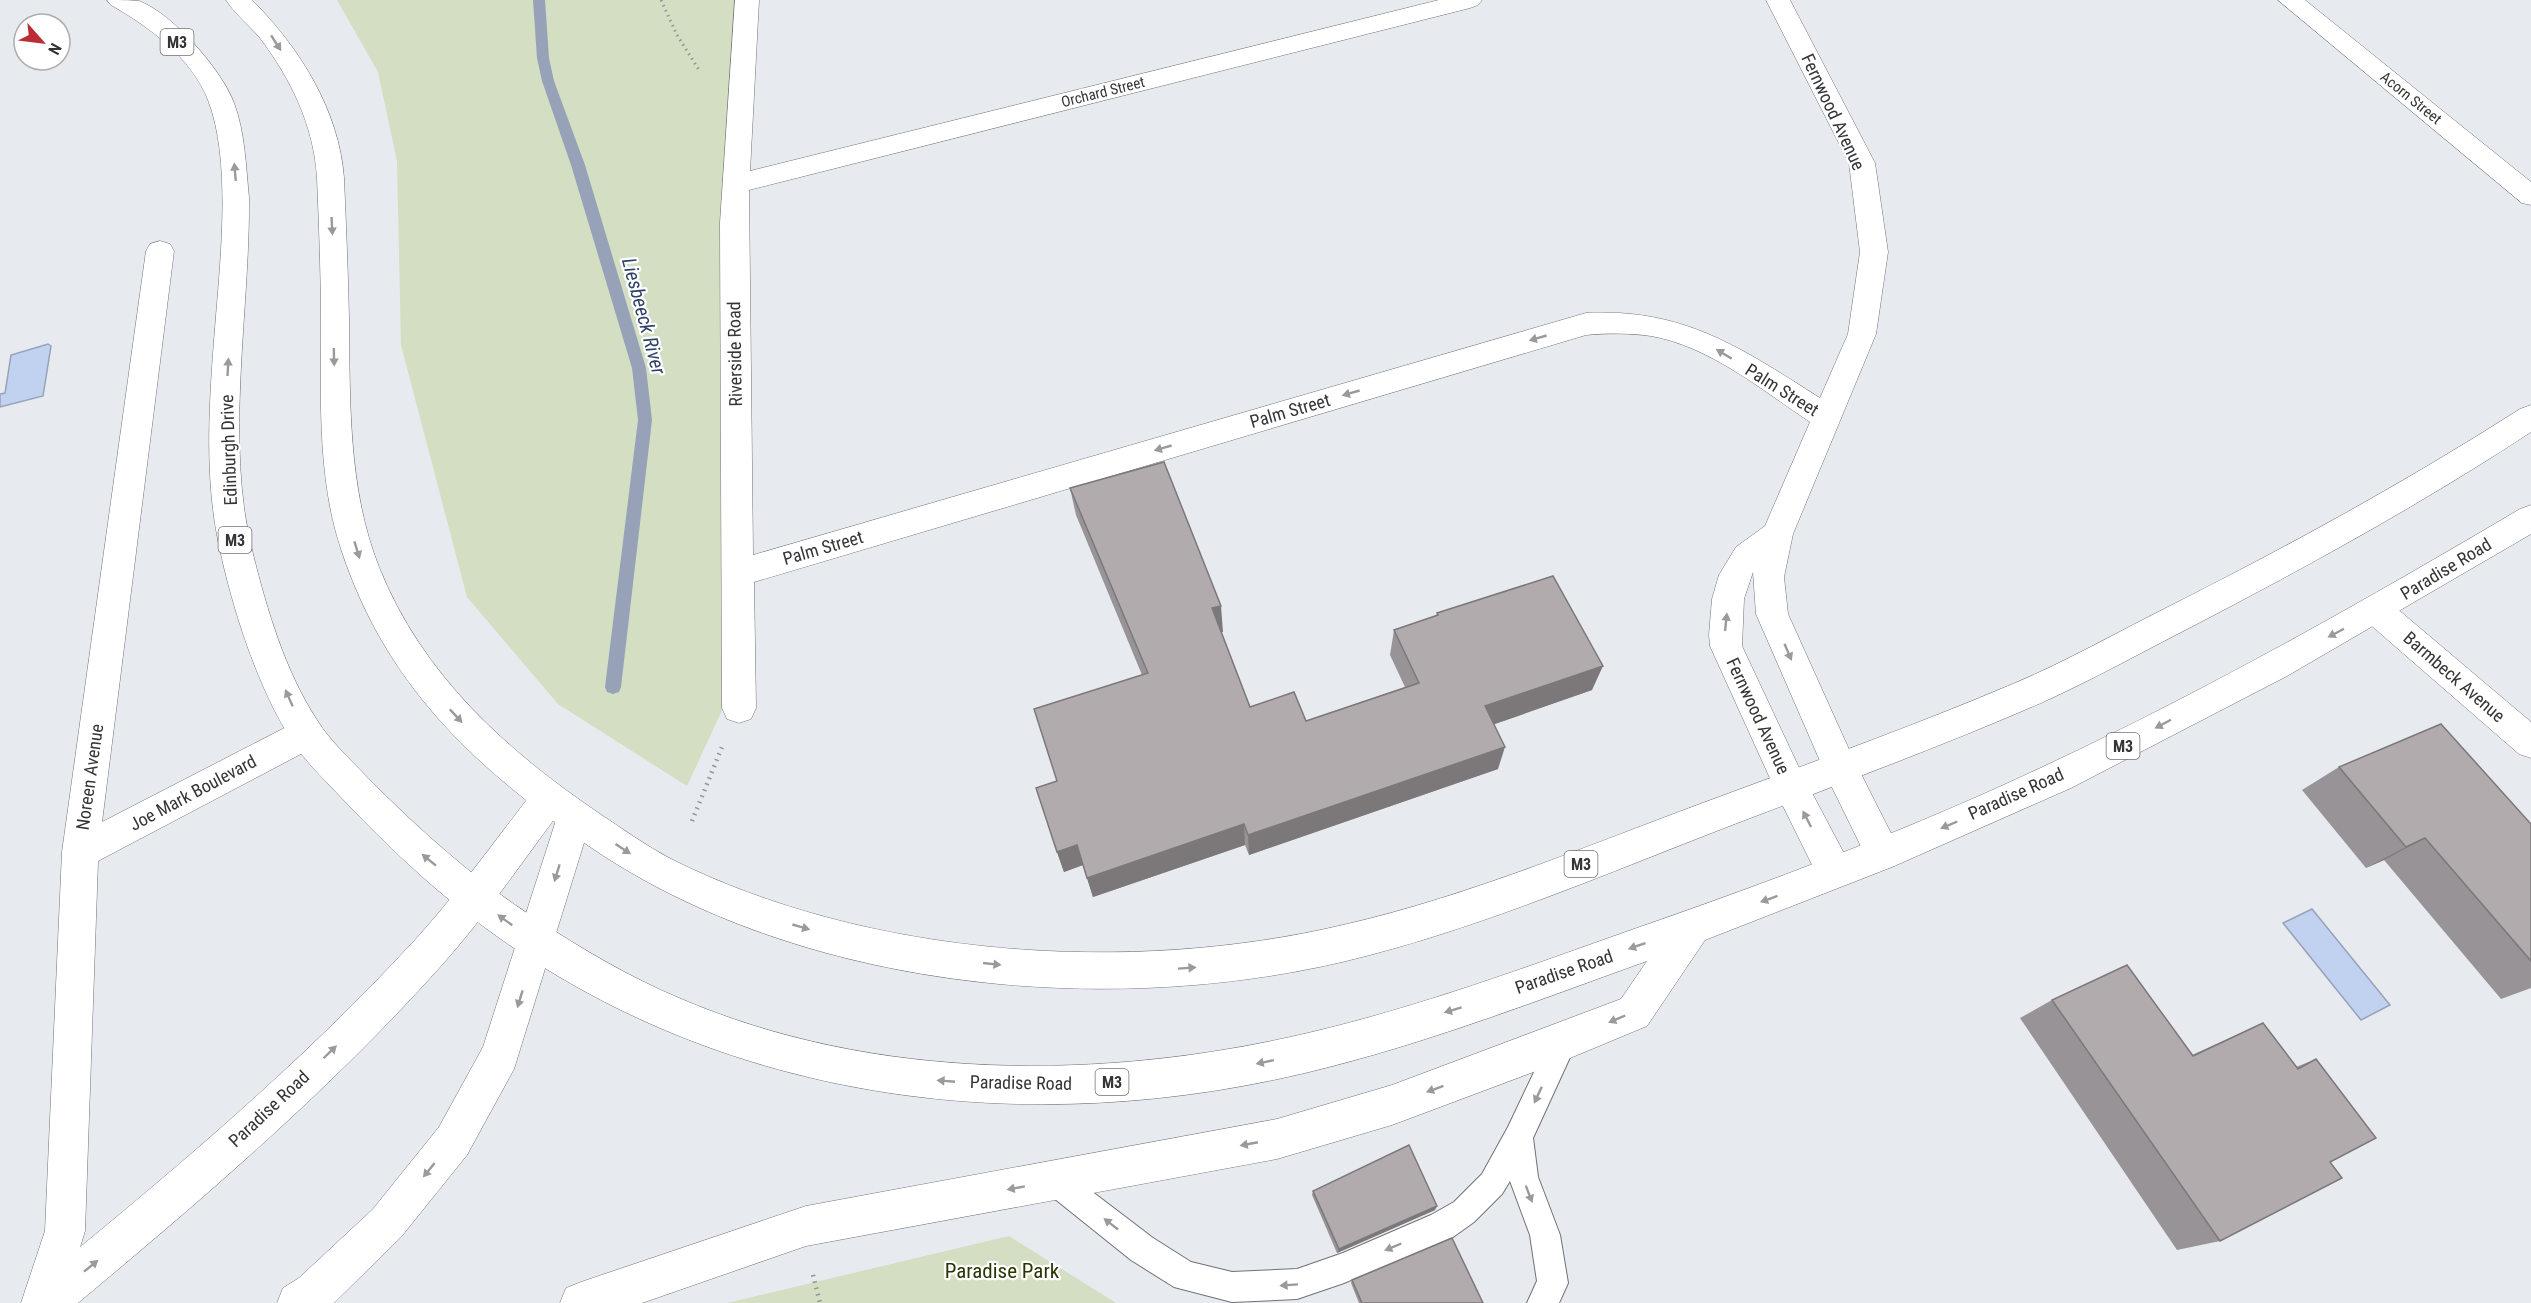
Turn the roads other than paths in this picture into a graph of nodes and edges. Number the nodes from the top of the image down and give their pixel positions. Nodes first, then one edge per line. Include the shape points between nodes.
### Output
1 (118, 0) edge
2 (238, 0) edge
3 (747, 0) edge
4 (1470, 0) edge
5 (1778, 0) edge
6 (2290, 0) edge
7 (736, 184) junction
8 (2531, 196) edge
9 (160, 251) dead end
10 (2531, 417) edge
11 (1827, 418) junction
12 (2531, 518) edge
13 (1777, 534) junction
14 (738, 573) junction
15 (2377, 611) junction
16 (738, 708) road end
17 (306, 734) junction
18 (2531, 743) edge
19 (1839, 766) junction
20 (1790, 785) junction
21 (561, 808) junction
22 (80, 852) junction
23 (1883, 853) junction
24 (1834, 872) junction
25 (474, 897) junction
26 (1692, 927) junction
27 (536, 943) junction
28 (1563, 1042) junction
29 (1518, 1137) junction
30 (1055, 1181) junction
31 (1225, 1294) edge
32 (44, 1303) edge
33 (298, 1303) edge
34 (581, 1303) edge
35 (1542, 1303) edge

17 -> 1 main road, Edinburgh Drive / M3 via 259,632 231,528 226,393 236,171 220,99 187,51 134,8
2 -> 21 main road, M3 via 265,26 303,84 327,144 343,498 358,554 377,600 438,698 488,750
3 - 7 main road, Riverside Road
4 - 7 main road, Orchard Street
5 - 11 main road, Fernwood Avenue via 1862,163 1874,252 1862,334
6 - 8 main road, Acorn Street
7 - 14 main road, Riverside Road
9 - 22 main road, Noreen Avenue
10 - 19 main road, M3 via 2298,556 2030,692
11 - 13 main road, Fernwood Avenue
11 -> 14 main road, Palm Street via 1699,339 1639,322 1607,321
12 - 15 main road, Paradise Road / M3
13 -> 19 main road, Fernwood Avenue via 1768,577 1772,614
20 -> 13 main road, Fernwood Avenue via 1726,646 1725,625 1738,570 1747,555
14 - 16 main road, Riverside Road
15 - 18 main road, Barmbeck Avenue
15 -> 23 main road, Paradise Road / M3 via 2115,749
17 - 22 main road, Joe Mark Boulevard
25 -> 17 main road, Edinburgh Drive / M3 via 402,838
19 - 20 main road, M3
19 - 23 main road, Fernwood Avenue
21 -> 20 main road, M3 via 657,871 783,921 869,946 950,960 1039,969 1186,969 1332,946 1415,923
24 -> 20 main road, Fernwood Avenue
21 - 25 main road, Paradise Road
21 -> 27 main road
22 - 32 main road, Noreen Avenue via 65,1231
23 - 24 main road, Paradise Road / M3
24 -> 26 main road, Paradise Road / M3
27 -> 25 main road, Paradise Road / M3
32 -> 25 main road, Paradise Road via 135,1229 281,1099 397,985
26 -> 27 main road, Paradise Road / M3 via 1460,1008 1331,1047 1259,1063 1084,1085 894,1077 817,1063 747,1044 665,1014 586,974
26 -> 28 main road via 1634,1013
27 -> 33 main road via 500,1055 453,1141 387,1223 314,1293
28 -> 29 lane
28 -> 30 main road via 1392,1105 1277,1139
29 -> 31 lane via 1492,1184 1464,1212 1442,1226 1297,1284 1232,1287
29 -> 35 lane via 1523,1177 1545,1235 1553,1283
31 -> 30 lane via 1185,1276 1142,1249
30 -> 34 main road via 806,1226

